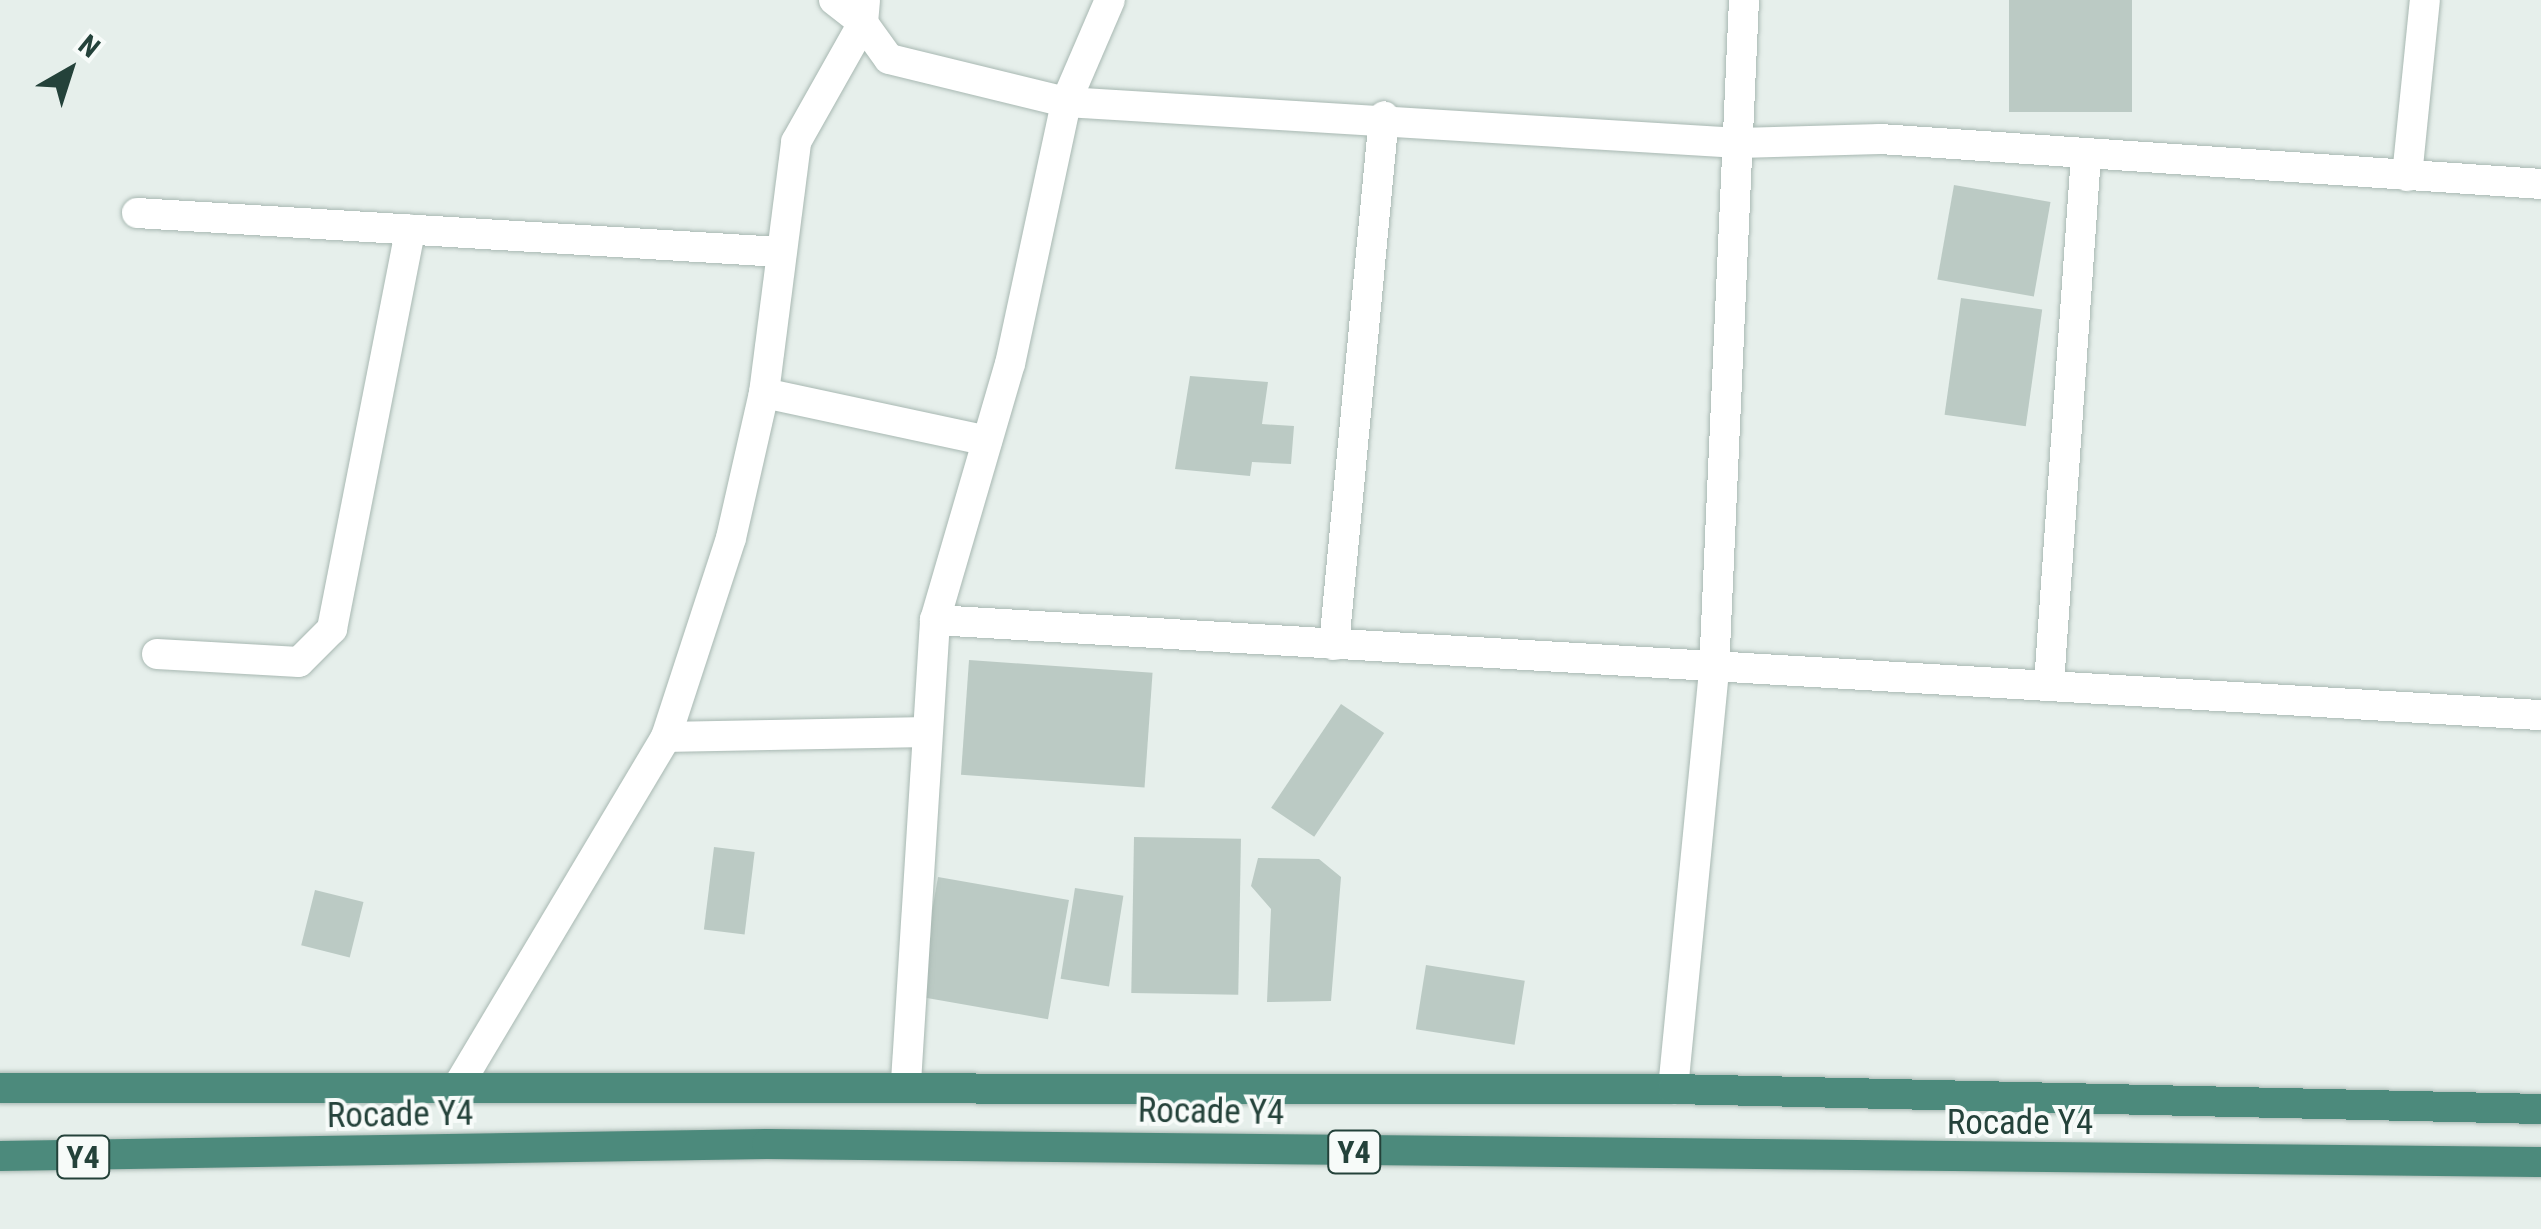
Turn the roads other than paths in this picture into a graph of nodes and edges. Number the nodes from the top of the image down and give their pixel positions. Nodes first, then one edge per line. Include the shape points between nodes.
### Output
1 (834, 0) edge
2 (1110, 0) edge
3 (1744, 0) edge
4 (2425, 0) edge
5 (864, 12) edge
6 (1066, 102) junction
7 (1384, 116) junction
8 (1739, 143) junction
9 (2086, 155) junction
10 (2407, 176) junction
11 (2541, 184) edge
12 (137, 213) dead end
13 (410, 230) junction
14 (780, 252) junction
15 (764, 393) junction
16 (987, 442) junction
17 (935, 620) junction
18 (1334, 645) junction
19 (157, 654) dead end
20 (1714, 671) junction
21 (2049, 684) junction
22 (2541, 715) edge
23 (926, 732) junction
24 (666, 736) junction
25 (906, 1082) junction
26 (0, 1088) edge
27 (1672, 1089) junction
28 (456, 1091) junction
29 (2541, 1109) edge
30 (0, 1156) edge
31 (2541, 1162) edge

1 - 5 street
2 - 6 street
3 - 8 street
4 - 10 street
5 - 6 street via 888,60
5 - 14 street via 796,142
6 - 7 street
6 - 16 street
7 - 8 street
7 - 18 street
8 - 9 street via 1880,138
8 - 20 street
9 - 10 street
9 - 21 street
10 - 11 street
12 - 13 street
13 - 14 street
13 - 19 street via 332,629 299,662
14 - 15 street
15 - 16 street
15 - 24 street via 731,538
16 - 17 street
17 - 18 street
17 - 23 street
18 - 20 street
20 - 21 street
20 - 27 street
21 - 22 street
23 - 24 street
23 - 25 street
24 - 28 street
25 - 27 highway
25 - 28 highway
26 - 28 highway
27 - 29 highway
30 - 31 highway, Rocade Y4 / Y4 via 768,1144

